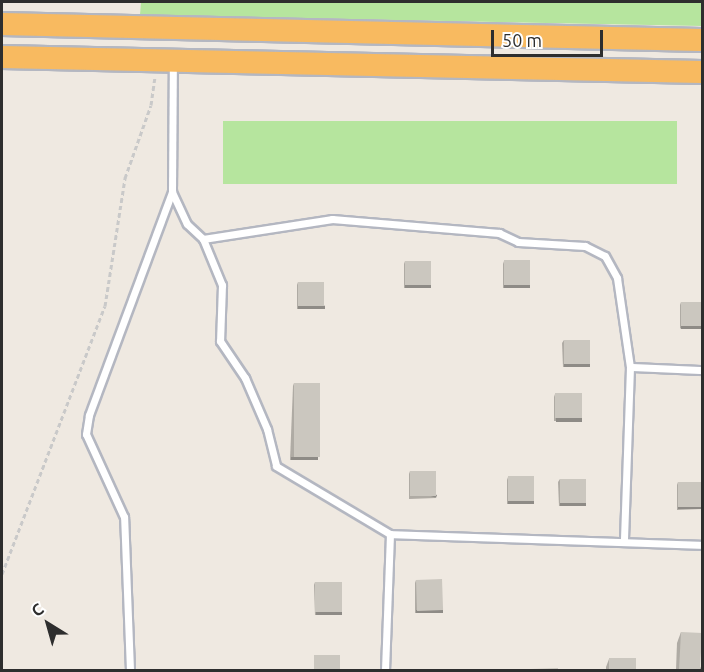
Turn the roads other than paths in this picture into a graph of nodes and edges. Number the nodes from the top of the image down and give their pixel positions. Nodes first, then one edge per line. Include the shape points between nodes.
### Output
1 (2, 24) edge
2 (702, 40) edge
3 (2, 57) edge
4 (165, 61) junction
5 (702, 72) edge
6 (172, 192) junction
7 (203, 239) junction
8 (630, 367) junction
9 (702, 370) edge
10 (390, 534) junction
11 (624, 542) junction
12 (702, 545) edge
13 (130, 670) edge
14 (385, 670) edge

1 - 2 highway
3 - 4 highway
4 - 5 highway
4 - 6 lane
6 - 7 lane via 187,224
6 - 13 lane via 89,415 86,434 124,517
7 - 8 lane via 332,219 499,233 518,242 585,246 605,256 617,279
7 - 10 lane via 222,285 220,341 245,378 267,429 276,466
8 - 9 lane
8 - 11 lane
10 - 11 lane
10 - 14 lane
11 - 12 lane

